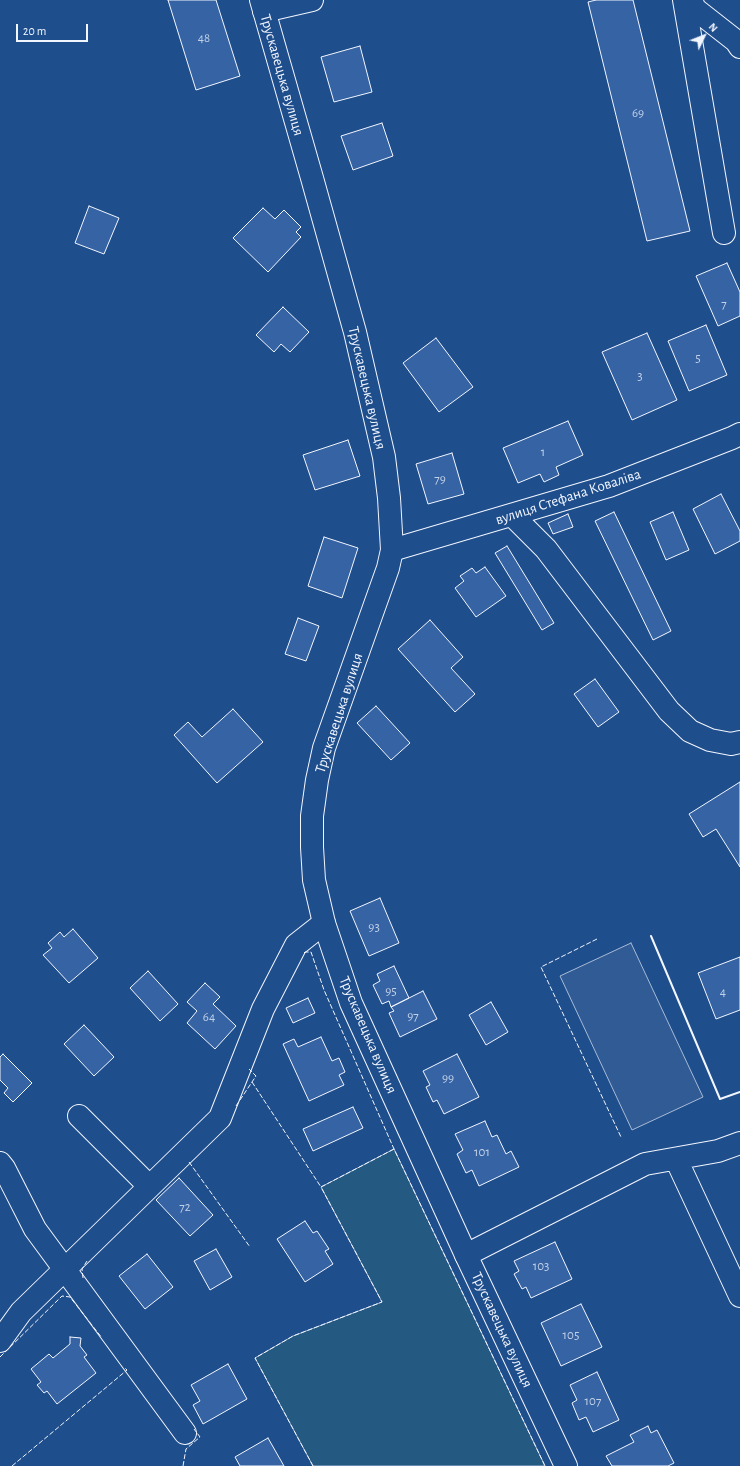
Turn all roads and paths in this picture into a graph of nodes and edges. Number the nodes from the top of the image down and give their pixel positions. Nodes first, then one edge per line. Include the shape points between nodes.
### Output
1 (312, 0) edge
2 (684, 0) edge
3 (691, 0) edge
4 (262, 5) edge
5 (740, 47) edge
6 (724, 232) dead end
7 (740, 434) edge
8 (512, 515) junction
9 (392, 550) junction
10 (740, 742) edge
11 (324, 923) junction
12 (79, 1116) dead end
13 (740, 1143) edge
14 (676, 1159) junction
15 (0, 1163) edge
16 (149, 1186) junction
17 (466, 1255) junction
18 (65, 1268) junction
19 (740, 1296) edge
20 (0, 1341) edge
21 (185, 1433) dead end
22 (566, 1466) edge

1 - 4 main road
2 - 6 main road
3 - 5 main road via 696,8
4 - 9 main road, Трускавецька вулиця via 355,332 384,457
7 - 8 main road, вулиця Стефана Коваліва via 609,486
8 - 9 main road, вулиця Стефана Коваліва
8 - 10 main road via 546,549 669,711 690,731 710,740 731,744
9 - 11 main road, Трускавецька вулиця via 388,568 324,748 317,780 312,816 312,847 314,880
11 - 16 main road via 296,945 263,1009 220,1118
11 - 17 main road, Трускавецька вулиця via 351,1003
12 - 16 main road
13 - 14 main road via 718,1151
14 - 17 main road via 645,1164
14 - 19 main road
15 - 18 main road via 35,1229
16 - 18 main road
17 - 22 main road, Трускавецька вулиця
18 - 20 main road via 21,1312
18 - 21 main road

